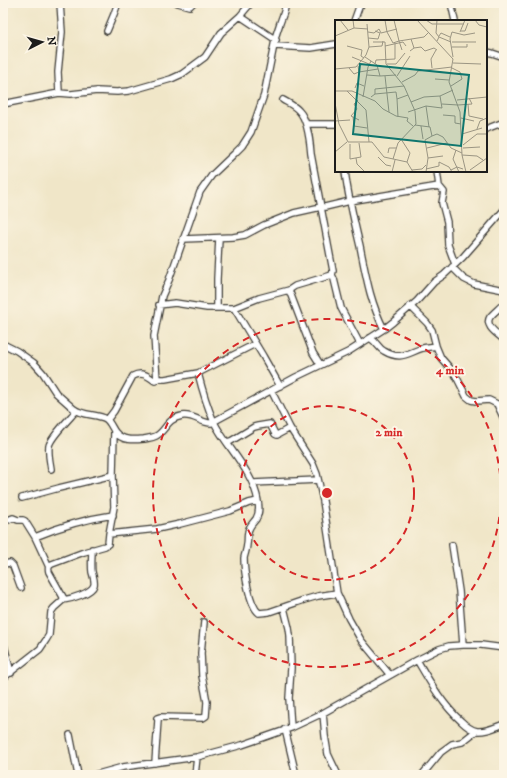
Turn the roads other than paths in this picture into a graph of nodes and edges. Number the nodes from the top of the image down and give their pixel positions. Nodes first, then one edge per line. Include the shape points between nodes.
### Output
1 (60, 3) edge
2 (118, 3) edge
3 (178, 3) edge
4 (193, 3) edge
5 (286, 3) edge
6 (363, 3) edge
7 (451, 3) edge
8 (248, 4) edge
9 (240, 16) junction
10 (354, 20) edge
11 (455, 20) edge
12 (107, 31) dead end
13 (275, 43) junction
14 (335, 44) edge
15 (487, 52) edge
16 (504, 57) edge
17 (59, 93) junction
18 (283, 100) dead end
19 (3, 104) edge
20 (504, 122) edge
21 (306, 124) junction
22 (335, 124) edge
23 (487, 129) edge
24 (344, 172) edge
25 (437, 172) edge
26 (439, 186) junction
27 (350, 201) junction
28 (321, 207) junction
29 (504, 210) edge
30 (183, 238) junction
31 (219, 238) junction
32 (454, 266) junction
33 (332, 275) junction
34 (289, 290) junction
35 (504, 290) edge
36 (504, 303) edge
37 (160, 305) junction
38 (410, 306) junction
39 (217, 308) junction
40 (234, 308) junction
41 (384, 329) junction
42 (370, 338) junction
43 (504, 340) edge
44 (255, 344) junction
45 (360, 344) junction
46 (4, 345) edge
47 (436, 346) junction
48 (320, 364) junction
49 (198, 372) junction
50 (158, 379) junction
51 (280, 386) junction
52 (271, 390) junction
53 (504, 403) edge
54 (497, 404) junction
55 (76, 411) junction
56 (504, 419) edge
57 (107, 420) junction
58 (214, 422) junction
59 (290, 428) junction
60 (114, 431) junction
61 (227, 442) junction
62 (51, 469) dead end
63 (113, 476) junction
64 (318, 480) junction
65 (252, 482) junction
66 (22, 498) dead end
67 (258, 501) junction
68 (113, 515) junction
69 (3, 522) edge
70 (109, 534) junction
71 (35, 537) junction
72 (452, 544) dead end
73 (92, 550) junction
74 (3, 564) edge
75 (49, 567) junction
76 (21, 588) dead end
77 (337, 593) junction
78 (63, 600) junction
79 (284, 608) junction
80 (204, 622) dead end
81 (3, 640) edge
82 (463, 645) junction
83 (504, 648) edge
84 (417, 660) junction
85 (10, 673) junction
86 (390, 675) junction
87 (3, 678) edge
88 (323, 713) junction
89 (504, 724) edge
90 (288, 728) junction
91 (476, 731) junction
92 (70, 735) dead end
93 (197, 757) junction
94 (155, 763) junction
95 (78, 775) edge
96 (94, 775) edge
97 (195, 775) edge
98 (296, 775) edge
99 (338, 775) edge
100 (422, 775) edge

1 - 17 street via 62,32 58,72
2 - 12 street
3 - 4 street via 186,6
5 - 13 street
6 - 10 street
7 - 11 street
8 - 9 street
9 - 13 street
9 - 17 street via 221,33 202,60 182,74 129,91
13 - 14 street via 312,48
13 - 30 street via 264,95 251,132 242,146 212,175 200,192
15 - 16 street
17 - 19 street
18 - 21 street via 300,112
20 - 23 street
21 - 22 street
21 - 28 street
24 - 27 street
25 - 26 street
26 - 27 street
26 - 32 street via 444,192 442,203
27 - 28 street
27 - 41 street via 370,295
28 - 31 street via 294,213 245,236
28 - 33 street
29 - 32 street
30 - 31 street
30 - 37 street
31 - 39 street
32 - 35 street via 464,279 474,284
32 - 38 street
33 - 34 street
33 - 45 street via 341,308
34 - 40 street
34 - 48 street via 313,353
36 - 43 street via 489,320 490,327
37 - 39 street via 175,303
37 - 50 street via 154,336
38 - 41 street
38 - 47 street via 432,330
39 - 40 street
40 - 44 street
41 - 42 street
42 - 45 street
42 - 47 street via 381,349 397,356
44 - 49 street
44 - 51 street
45 - 48 street
46 - 55 street via 34,363 44,373 56,393
47 - 54 street via 441,358 471,400 489,400
48 - 51 street
49 - 50 street
49 - 58 street
50 - 57 street via 155,381 142,374 134,376
51 - 52 street
52 - 58 street
52 - 59 street
53 - 54 street
54 - 56 street
55 - 57 street
55 - 62 street via 49,444
57 - 60 street
58 - 60 street via 209,423 193,416 182,416 174,418 159,434 151,438 129,440
58 - 61 street
59 - 61 street via 277,435 270,424 258,426
59 - 64 street via 312,464
60 - 63 street
61 - 65 street
63 - 66 street
63 - 68 street
64 - 65 street
64 - 77 street
65 - 67 street
67 - 70 street via 180,524
67 - 79 street via 258,514 249,528 245,553 249,591 258,613
68 - 70 street
68 - 71 street via 68,525
69 - 71 street via 13,518 24,520
70 - 73 street via 107,546
71 - 75 street
72 - 82 street
73 - 75 street
73 - 78 street via 93,587 80,595
74 - 76 street via 10,563 13,566
75 - 78 street
77 - 79 street via 304,600
77 - 86 street via 361,640
78 - 85 street via 51,612 49,635 40,649
79 - 90 street via 290,636
80 - 94 street via 201,653 207,702 206,716 157,718
81 - 85 street
82 - 83 street
82 - 84 street via 449,646
84 - 86 street
84 - 91 street via 449,709
85 - 87 street
86 - 88 street
88 - 90 street
88 - 99 street via 328,754
89 - 91 street
90 - 93 street via 242,745
90 - 98 street
91 - 100 street via 462,742 452,744 441,752
92 - 95 street
93 - 94 street
93 - 97 street
94 - 96 street via 123,767

